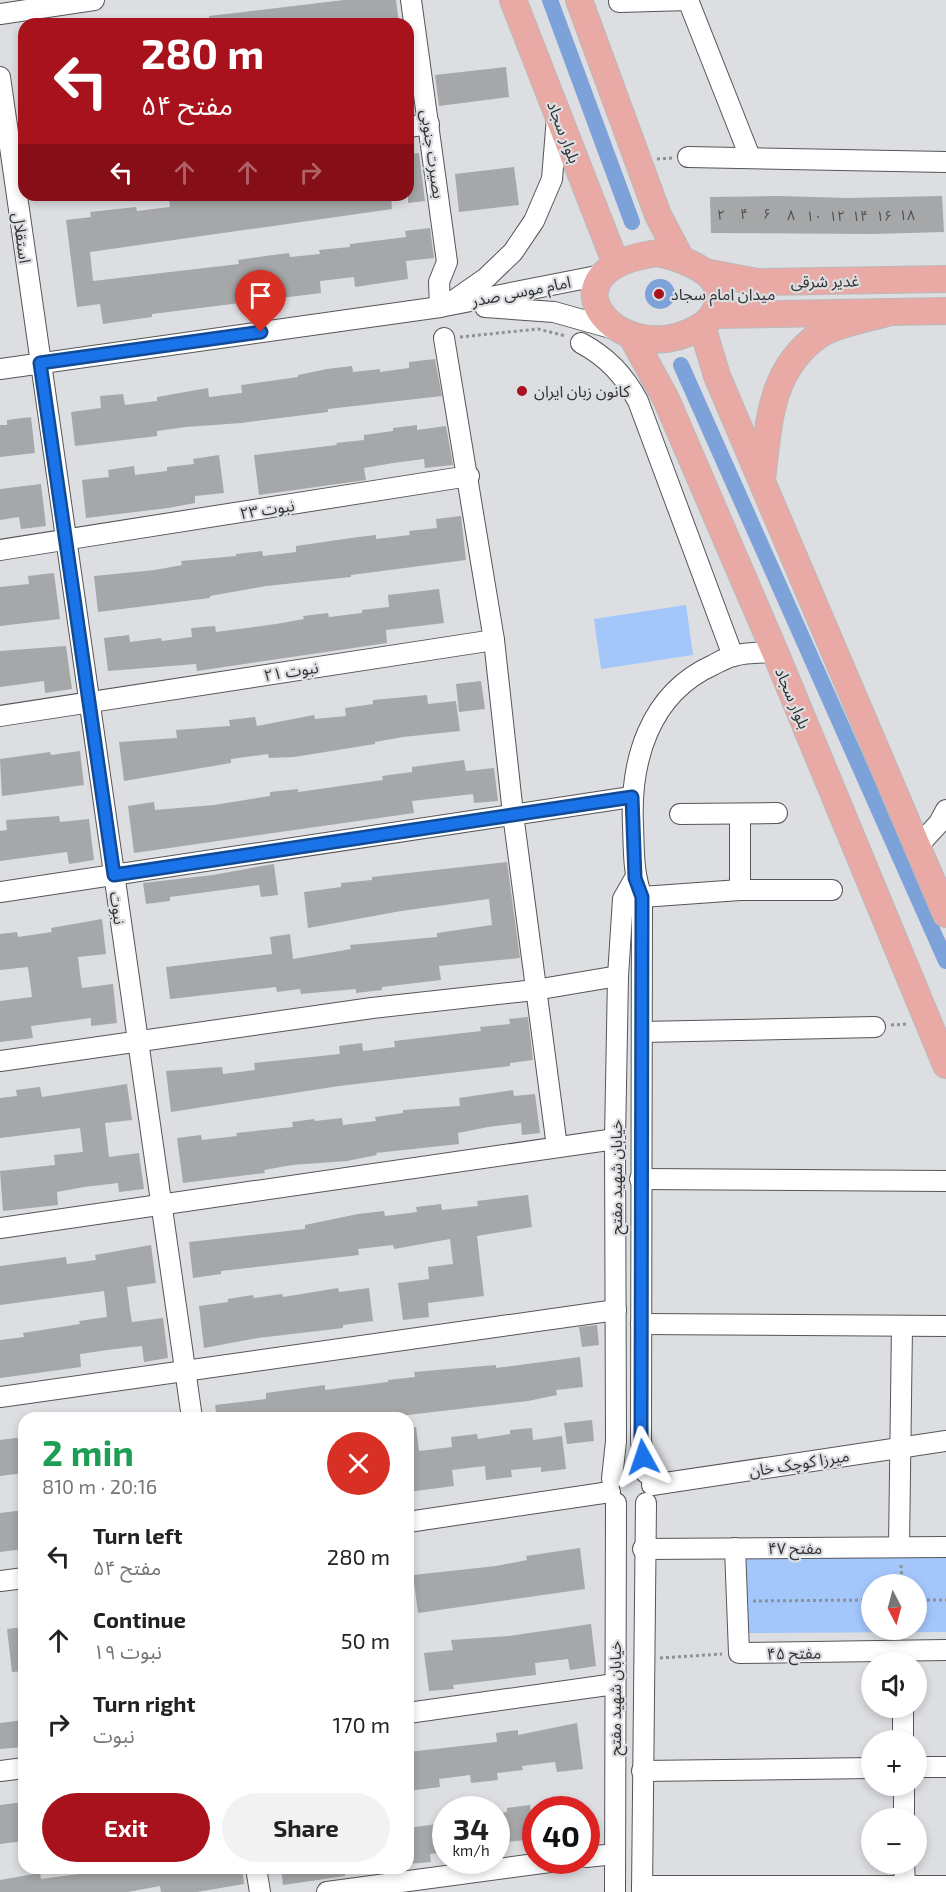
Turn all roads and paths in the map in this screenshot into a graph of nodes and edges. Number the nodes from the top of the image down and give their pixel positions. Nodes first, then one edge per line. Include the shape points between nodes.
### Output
1 (94, 0) edge
2 (411, 0) edge
3 (513, 0) edge
4 (579, 0) edge
5 (688, 0) edge
6 (619, 2) dead end
7 (0, 14) edge
8 (414, 18) edge
9 (414, 21) edge
10 (0, 77) edge
11 (557, 117) junction
12 (429, 124) junction
13 (414, 126) edge
14 (688, 157) joint
15 (750, 157) junction
16 (640, 160) junction
17 (946, 162) edge
18 (13, 188) edge
19 (681, 259) junction
20 (609, 269) junction
21 (705, 272) junction
22 (946, 279) edge
23 (444, 306) junction
24 (946, 311) edge
25 (890, 312) junction
26 (708, 321) junction
27 (625, 332) junction
28 (444, 338) joint
29 (581, 343) joint
30 (40, 363) junction
31 (0, 369) edge
32 (469, 476) junction
33 (762, 483) junction
34 (65, 541) junction
35 (0, 550) edge
36 (494, 640) junction
37 (774, 652) junction
38 (733, 656) junction
39 (88, 702) junction
40 (0, 716) edge
41 (632, 797) junction
42 (946, 810) edge
43 (777, 813) dead end
44 (513, 814) junction
45 (680, 814) dead end
46 (740, 814) junction
47 (918, 846) junction
48 (114, 875) junction
49 (635, 878) junction
50 (740, 890) junction
51 (832, 890) dead end
52 (0, 892) edge
53 (642, 897) junction
54 (946, 914) edge
55 (618, 976) junction
56 (535, 990) junction
57 (928, 1022) junction
58 (875, 1027) joint
59 (642, 1032) junction
60 (137, 1041) junction
61 (0, 1061) edge
62 (946, 1065) edge
63 (615, 1139) junction
64 (557, 1147) junction
65 (640, 1179) junction
66 (946, 1181) edge
67 (161, 1205) junction
68 (0, 1228) edge
69 (616, 1310) junction
70 (641, 1324) junction
71 (902, 1326) junction
72 (946, 1326) edge
73 (185, 1371) junction
74 (0, 1397) edge
75 (191, 1412) edge
76 (946, 1441) edge
77 (901, 1447) junction
78 (648, 1487) junction
79 (612, 1491) junction
80 (414, 1521) edge
81 (900, 1547) junction
82 (946, 1547) edge
83 (735, 1548) junction
84 (644, 1549) junction
85 (18, 1579) edge
86 (0, 1581) edge
87 (861, 1600) edge
88 (927, 1600) edge
89 (946, 1600) edge
90 (737, 1601) junction
91 (946, 1650) edge
92 (739, 1653) junction
93 (927, 1653) edge
94 (861, 1656) edge
95 (642, 1659) junction
96 (615, 1684) junction
97 (414, 1712) edge
98 (927, 1767) edge
99 (946, 1767) edge
100 (861, 1768) edge
101 (18, 1769) edge
102 (0, 1771) edge
103 (642, 1771) junction
104 (615, 1854) junction
105 (600, 1856) edge
106 (522, 1865) edge
107 (257, 1874) edge
108 (904, 1874) edge
109 (905, 1886) junction
110 (946, 1886) edge
111 (642, 1889) edge
112 (734, 1890) edge
113 (260, 1892) edge
114 (327, 1892) edge
115 (615, 1892) edge

1 - 7 street
2 - 8 street, بصیرت جنوبی
3 - 11 main road, بلوار سجاد
4 - 16 main road
5 - 6 street
5 - 15 street
9 - 12 street, بصیرت جنوبی
10 - 18 street, استقلال
11 - 20 main road, بلوار سجاد
11 - 23 street via 552,179 534,221 486,278
12 - 13 street
12 - 23 street, بصیرت جنوبی via 447,262 439,282
14 - 15 street
14 - 16 path
15 - 17 street
16 - 19 main road via 658,215
18 - 30 street, استقلال
19 - 20 main road via 658,253 635,256
19 - 21 main road
20 - 23 street, امام موسی صدر
20 - 27 main road via 593,293 596,309
21 - 22 main road, غدیر شرقی via 757,282
21 - 26 main road via 716,284 719,300
23 - 27 street via 509,306 554,312
23 - 30 street
24 - 25 main road, غدیر شرقی
25 - 26 main road, غدیر شرقی
25 - 33 main road via 821,333 790,361 770,415
26 - 27 main road via 683,335 654,340
26 - 33 main road via 717,376
27 - 37 main road, بلوار سجاد via 666,399
28 - 29 path via 538,330
28 - 32 street
29 - 38 street via 600,353 628,383 638,401
30 - 31 street
30 - 34 street, نبوت
32 - 34 street, نبوت ۲۳
32 - 36 street
33 - 47 main road
34 - 35 street, نبوت ۲۳
34 - 39 street, نبوت
36 - 39 street, نبوت ۲۱
36 - 44 street
37 - 38 street, خیابان شهید مفتح
37 - 57 main road, بلوار سجاد
38 - 41 street, خیابان شهید مفتح via 693,676 663,702 636,761
39 - 40 street, نبوت ۲۱
39 - 48 street, نبوت
41 - 44 street
41 - 49 street, خیابان شهید مفتح
42 - 47 street
43 - 46 street
44 - 48 street
44 - 56 street
45 - 46 street
46 - 50 street
47 - 54 main road
48 - 52 street
48 - 60 street, نبوت
49 - 53 street, خیابان شهید مفتح
49 - 55 street, خیابان شهید مفتح via 623,899
50 - 51 street
50 - 53 street
53 - 59 street, خیابان شهید مفتح
55 - 56 street
55 - 63 street, خیابان شهید مفتح
56 - 60 street
56 - 64 street
57 - 58 path
57 - 62 main road, بلوار سجاد
58 - 59 street
59 - 65 street, خیابان شهید مفتح
60 - 61 street
60 - 67 street, نبوت
63 - 64 street
63 - 69 street, خیابان شهید مفتح
64 - 67 street
65 - 66 street
65 - 70 street, خیابان شهید مفتح
67 - 68 street
67 - 73 street, نبوت
69 - 73 street
69 - 79 street, خیابان شهید مفتح
70 - 71 street
70 - 78 street, خیابان شهید مفتح via 641,1441
71 - 72 street
71 - 77 street
73 - 74 street
73 - 75 street, نبوت
76 - 77 street, میرزا کوچک خان
77 - 78 street, میرزا کوچک خان
77 - 81 street
78 - 79 street via 634,1509 621,1507
78 - 79 street via 627,1467 616,1473
78 - 84 street, خیابان شهید مفتح
79 - 80 street
79 - 96 street, خیابان شهید مفتح
81 - 82 street, مفتح ۴۷
81 - 83 street, مفتح ۴۷
83 - 84 street, مفتح ۴۷
83 - 90 street
84 - 95 street, خیابان شهید مفتح
85 - 86 street
87 - 90 path
88 - 89 path
90 - 92 street
91 - 93 street, مفتح ۴۵
92 - 94 street, مفتح ۴۵
92 - 95 path
95 - 103 street, خیابان شهید مفتح
96 - 97 street
96 - 104 street, خیابان شهید مفتح
98 - 99 street
100 - 103 street
101 - 102 street
103 - 111 street, خیابان شهید مفتح
104 - 105 street
104 - 115 street, خیابان شهید مفتح
106 - 114 street
107 - 113 street
108 - 109 street
109 - 110 street
109 - 112 street
111 - 112 street

